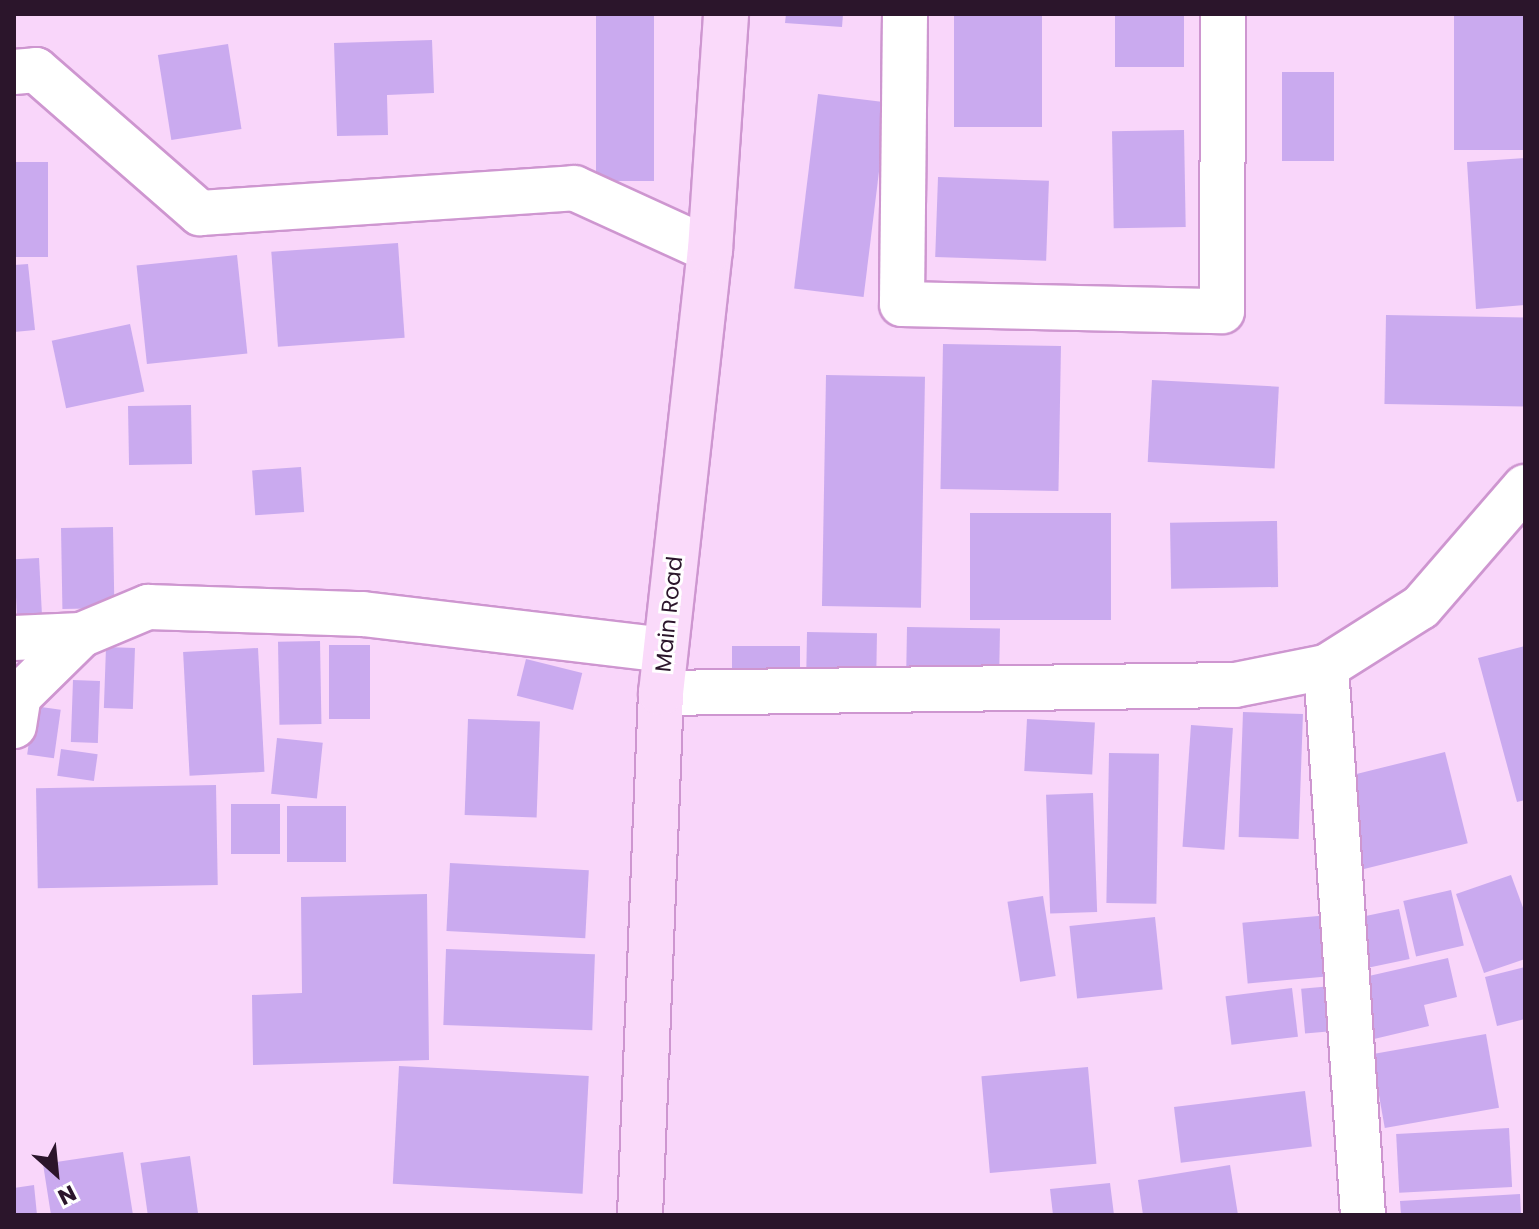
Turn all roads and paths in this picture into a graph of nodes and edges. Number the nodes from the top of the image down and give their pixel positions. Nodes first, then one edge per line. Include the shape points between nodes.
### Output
1 (726, 14) edge
2 (905, 14) edge
3 (1223, 14) edge
4 (14, 72) edge
5 (710, 250) junction
6 (1525, 487) edge
7 (81, 635) junction
8 (14, 638) edge
9 (1326, 667) junction
10 (663, 671) junction
11 (14, 726) edge
12 (640, 1215) edge
13 (1363, 1215) edge

1 - 5 main road, Main Road
2 - 3 street via 902,304 1222,311
4 - 5 street via 36,70 200,213 574,188
5 - 10 main road, Main Road
6 - 9 street via 1421,607
7 - 8 street
7 - 10 street via 164,608 363,614
7 - 11 street via 19,696
9 - 10 street via 1235,685
9 - 13 street
10 - 12 main road, Main Road

